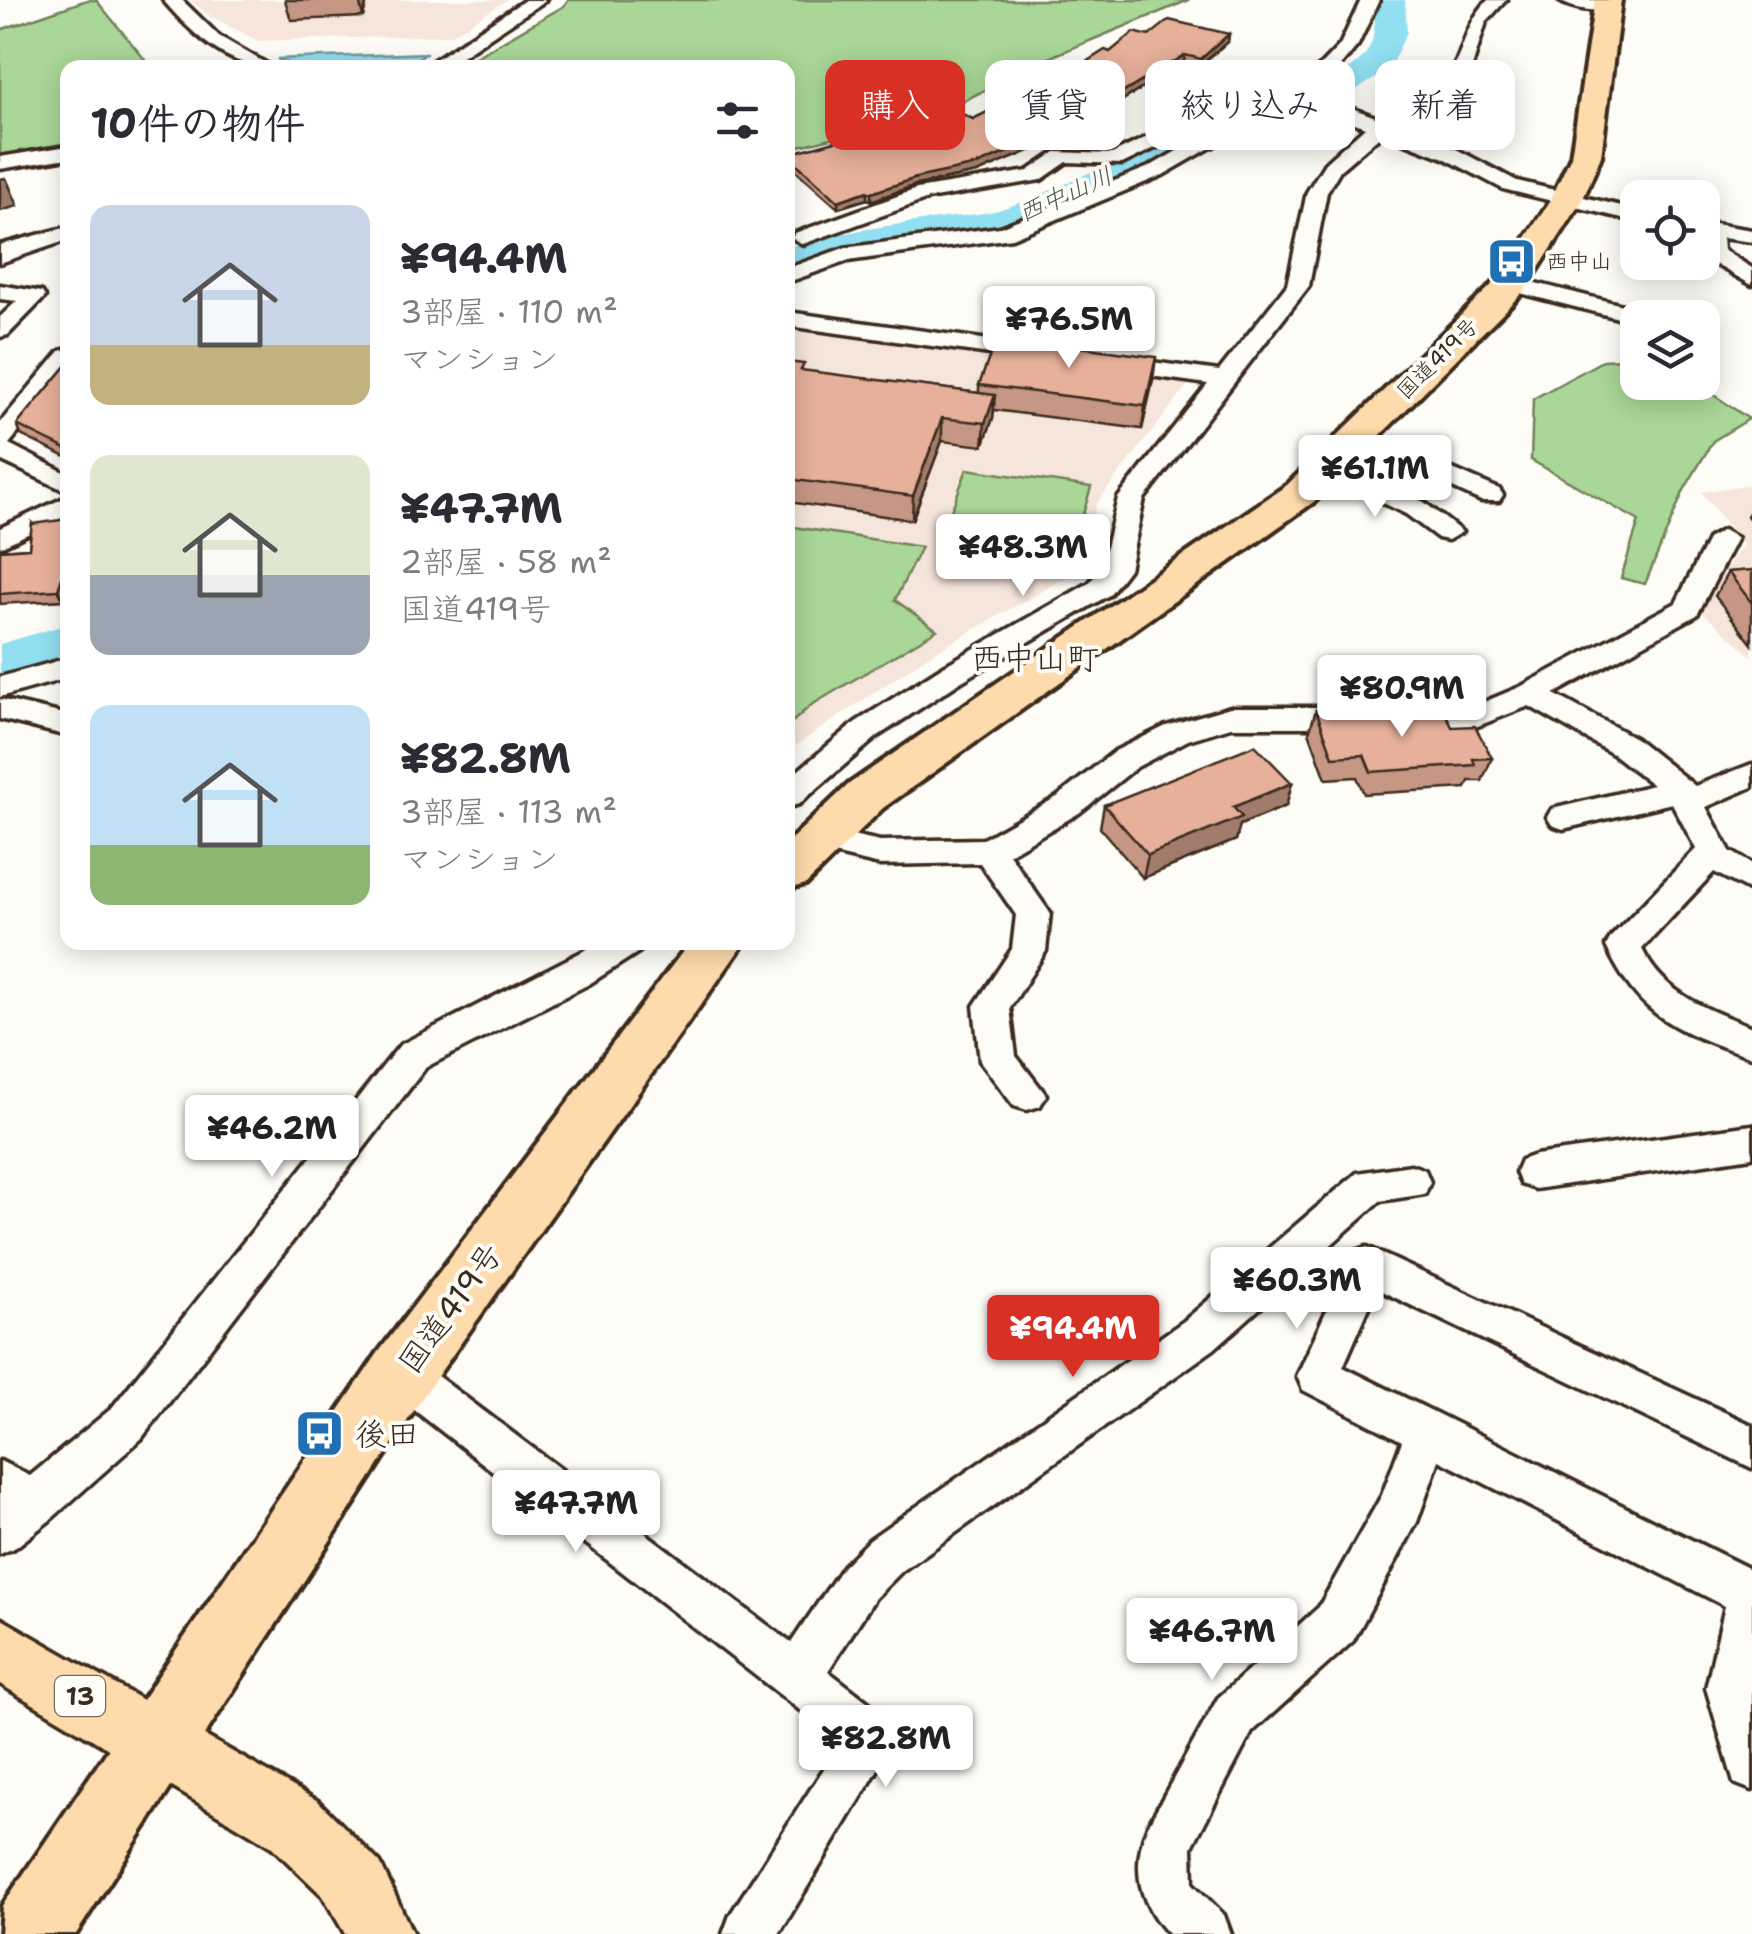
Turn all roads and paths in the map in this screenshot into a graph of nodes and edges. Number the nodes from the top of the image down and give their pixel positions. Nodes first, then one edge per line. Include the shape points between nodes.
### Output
1 (172, 0) edge
2 (537, 0) edge
3 (1370, 0) edge
4 (1497, 0) edge
5 (1567, 0) edge
6 (1608, 3) edge
7 (250, 60) edge
8 (443, 60) edge
9 (1338, 60) edge
10 (1465, 60) edge
11 (1375, 129) edge
12 (1145, 145) edge
13 (1192, 150) edge
14 (1437, 150) edge
15 (60, 153) edge
16 (0, 163) edge
17 (1566, 201) junction
18 (1620, 212) edge
19 (1720, 231) edge
20 (60, 235) edge
21 (1752, 236) edge
22 (826, 242) junction
23 (0, 256) edge
24 (1720, 258) edge
25 (795, 269) edge
26 (1752, 278) edge
27 (1512, 284) junction
28 (0, 292) edge
29 (1620, 311) edge
30 (795, 320) edge
31 (0, 330) edge
32 (60, 366) edge
33 (1225, 379) junction
34 (1358, 436) junction
35 (0, 439) edge
36 (0, 450) edge
37 (1328, 466) junction
38 (60, 480) edge
39 (1490, 495) dead end
40 (60, 508) edge
41 (1448, 532) dead end
42 (1723, 538) dead end
43 (0, 539) edge
44 (60, 672) edge
45 (1531, 694) junction
46 (1, 705) edge
47 (60, 723) edge
48 (1752, 775) edge
49 (795, 790) edge
50 (1684, 796) junction
51 (1562, 816) dead end
52 (820, 840) junction
53 (988, 851) junction
54 (1711, 854) junction
55 (795, 864) edge
56 (1752, 880) edge
57 (617, 950) edge
58 (712, 950) edge
59 (1752, 1042) edge
60 (1027, 1095) dead end
61 (1752, 1141) edge
62 (1535, 1172) dead end
63 (1411, 1182) dead end
64 (401, 1374) junction
65 (1426, 1430) junction
66 (1752, 1448) edge
67 (12, 1506) edge
68 (1751, 1594) edge
69 (0, 1649) edge
70 (797, 1676) junction
71 (160, 1743) junction
72 (1752, 1764) edge
73 (30, 1934) edge
74 (380, 1934) edge
75 (748, 1934) edge
76 (1205, 1934) edge

1 - 7 street via 213,40
2 - 8 street
3 - 9 street
4 - 10 street via 1478,21
5 - 6 street
6 - 17 highway, 国道419号 via 1586,156
11 - 33 street via 1344,153 1316,192 1298,286
12 - 22 street via 1115,160 1063,156 1034,176 924,194
13 - 22 street via 1004,233
14 - 17 street via 1510,185
15 - 16 street
17 - 18 street
17 - 27 highway, 国道419号
19 - 21 street
20 - 23 street
22 - 25 street
24 - 26 street
27 - 29 street
27 - 34 highway, 国道419号
28 - 31 street via 34,297
30 - 33 street
32 - 35 street
33 - 49 street via 1131,498 1115,570 1100,589 867,729
34 - 37 highway, 国道419号
34 - 39 street
36 - 38 street
37 - 41 street via 1415,508
37 - 52 highway, 国道419号 via 1301,493 1138,610 866,796
40 - 43 street
42 - 45 street via 1687,608
44 - 46 street
45 - 50 street via 1624,746
45 - 53 street via 1475,717 1212,722 1126,759 1068,805
46 - 47 street
48 - 50 street
50 - 51 street
50 - 54 street
52 - 53 street via 880,854
52 - 55 highway, 国道419号
53 - 60 street via 1033,913 1029,952 992,1006 998,1061
54 - 56 street
54 - 59 street via 1624,946 1634,974 1658,1002
57 - 67 street via 591,970 413,1056 126,1424
58 - 64 highway, 国道419号
61 - 62 street
63 - 70 street via 1370,1184 1199,1335 886,1555 859,1582
64 - 70 street
64 - 71 highway, 国道419号
65 - 66 street via 1318,1376 1367,1264
65 - 68 street
65 - 76 street via 1401,1506 1336,1624 1236,1715 1166,1843 1167,1895
68 - 72 street via 1730,1688
69 - 71 main road, 13
70 - 75 street via 873,1736
71 - 73 highway, 国道419号
71 - 74 main road via 328,1851 355,1882

